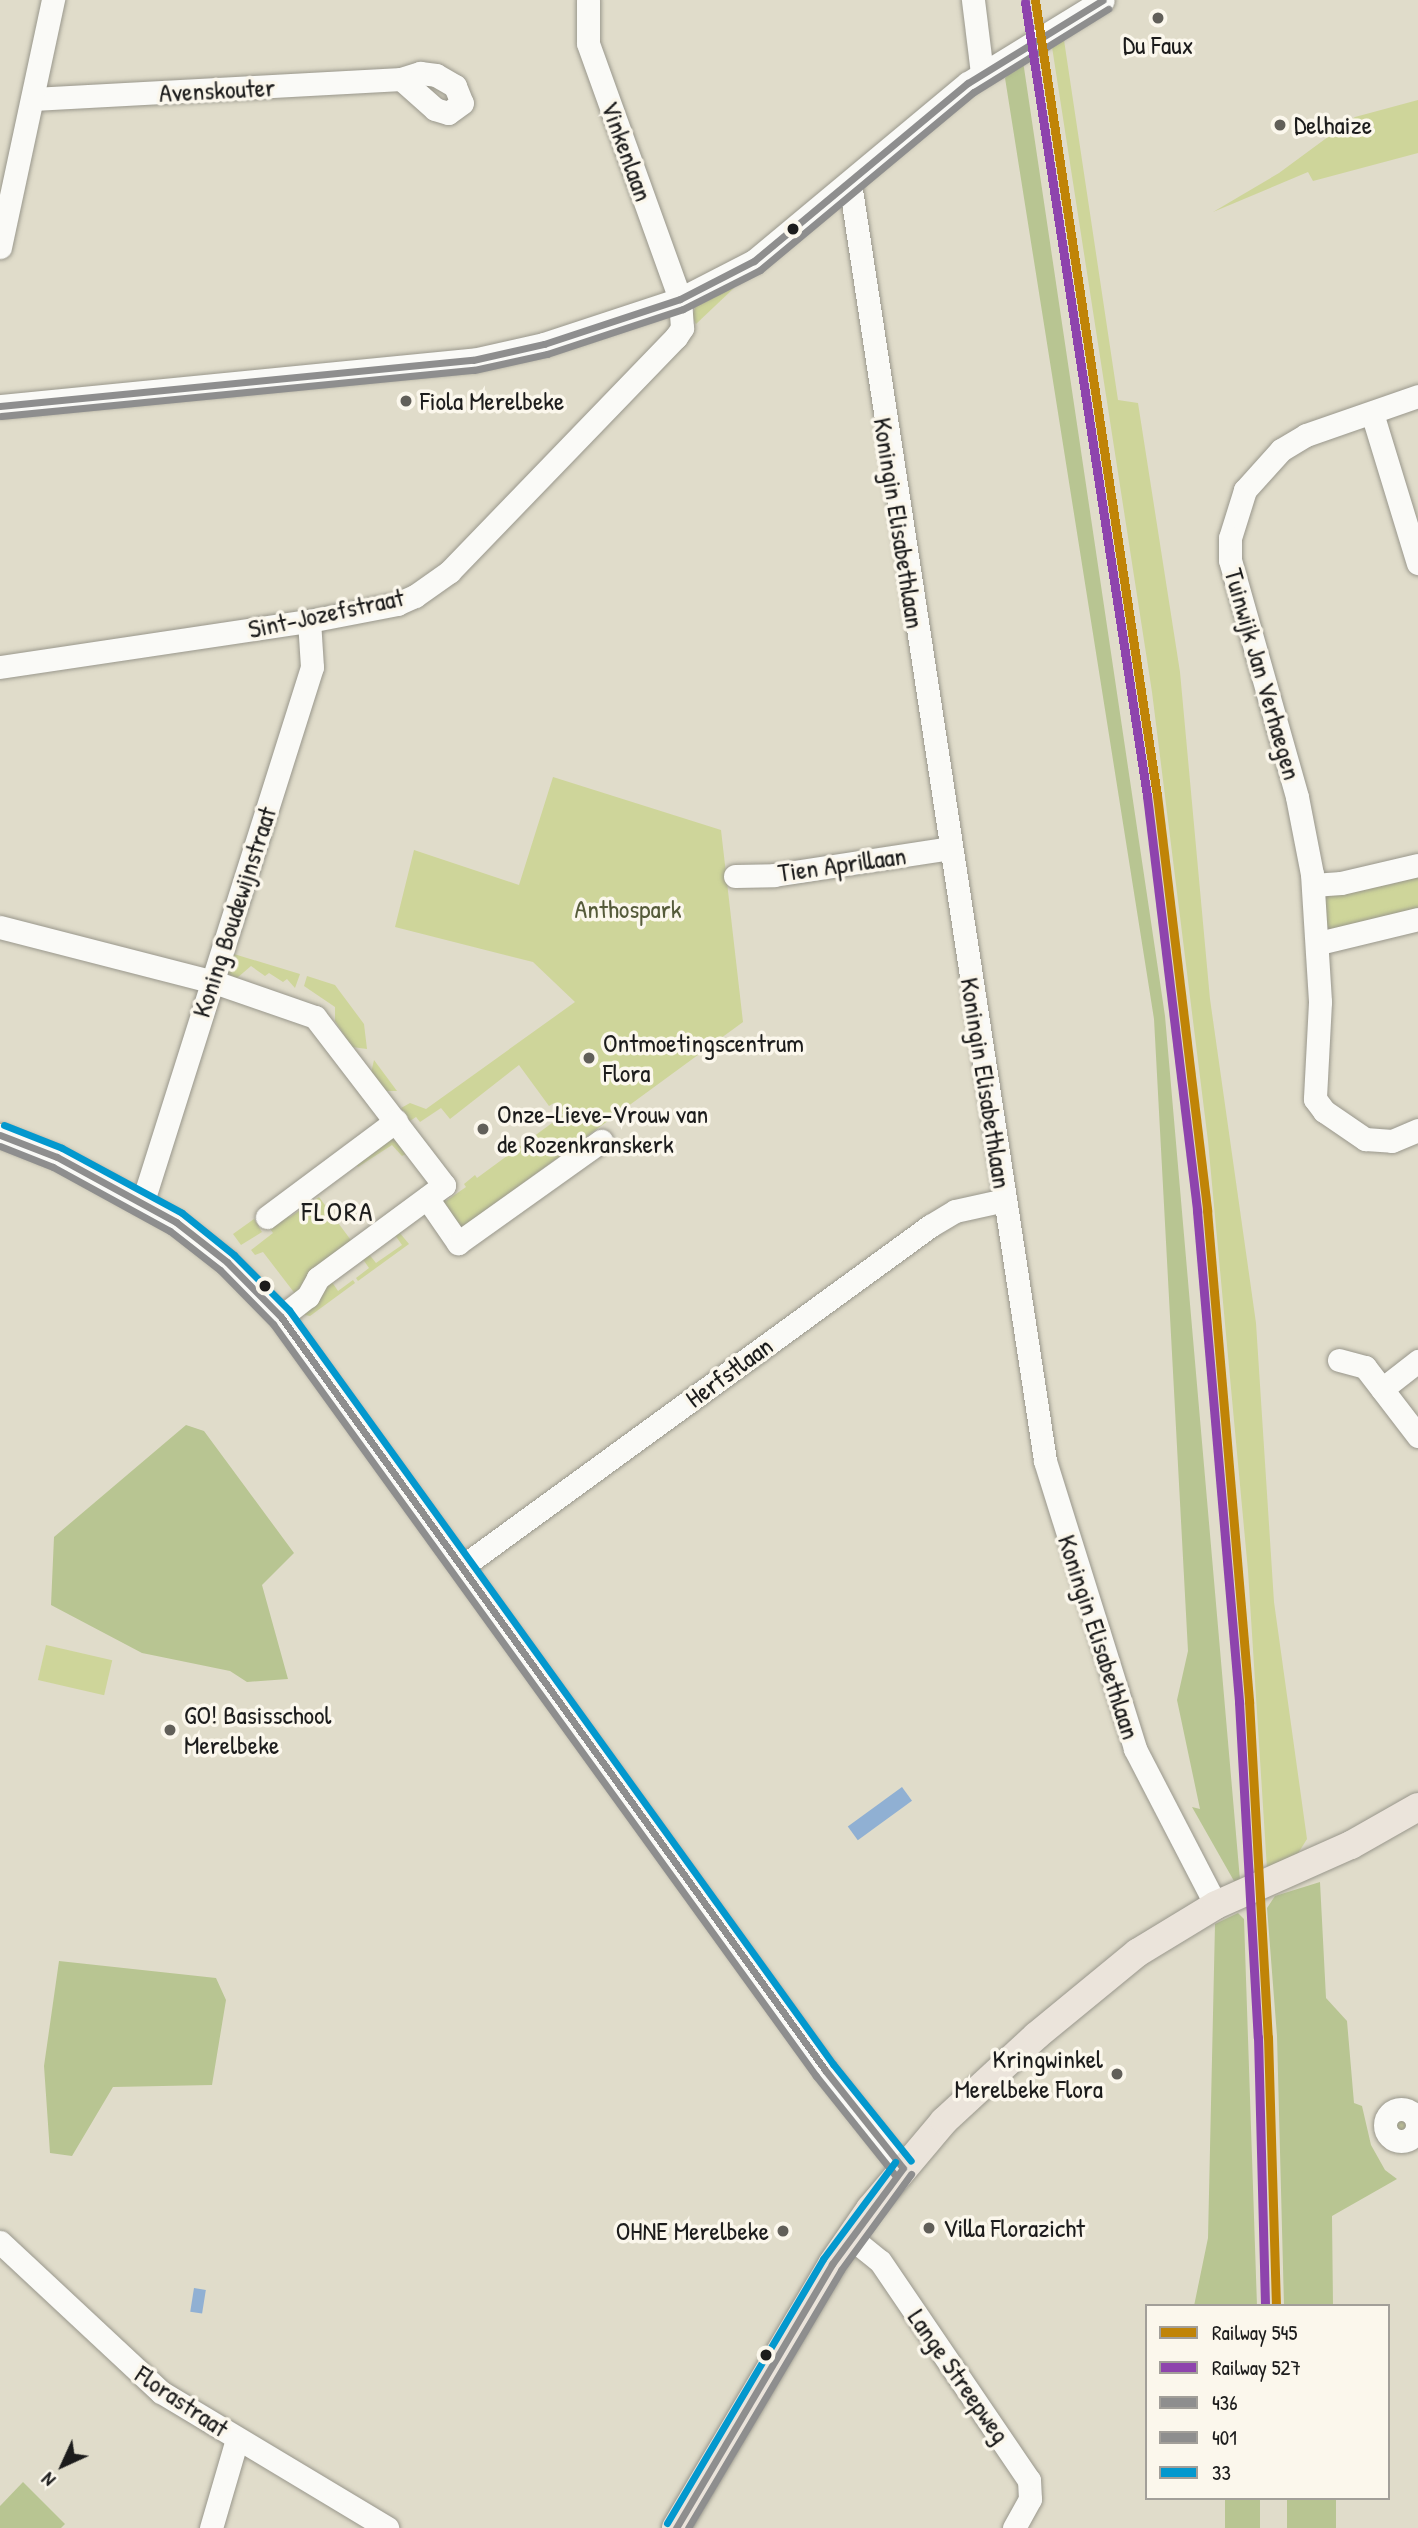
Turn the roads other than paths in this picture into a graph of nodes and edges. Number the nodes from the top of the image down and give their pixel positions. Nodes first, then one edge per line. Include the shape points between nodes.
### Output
1 (53, 0) edge
2 (588, 0) edge
3 (973, 0) edge
4 (1103, 0) edge
5 (982, 73) junction
6 (401, 79) dead end
7 (33, 99) junction
8 (850, 183) junction
9 (826, 204) junction
10 (855, 233) junction
11 (0, 247) edge
12 (680, 299) junction
13 (1418, 396) edge
14 (0, 406) edge
15 (1372, 413) junction
16 (1418, 563) edge
17 (309, 621) junction
18 (0, 667) edge
19 (950, 848) junction
20 (1418, 865) edge
21 (734, 876) dead end
22 (1313, 885) junction
23 (1418, 919) edge
24 (0, 928) edge
25 (1318, 943) junction
26 (211, 981) junction
27 (393, 1116) junction
28 (1418, 1130) edge
29 (0, 1135) edge
30 (601, 1141) dead end
31 (426, 1198) junction
32 (1005, 1200) junction
33 (143, 1201) junction
34 (267, 1217) dead end
35 (281, 1317) junction
36 (1339, 1360) dead end
37 (1418, 1361) edge
38 (1382, 1389) junction
39 (1418, 1436) edge
40 (463, 1566) junction
41 (1418, 1807) edge
42 (1216, 1905) junction
43 (903, 2168) junction
44 (850, 2237) junction
45 (0, 2242) edge
46 (237, 2439) junction
47 (211, 2528) edge
48 (387, 2528) edge
49 (676, 2528) edge
50 (1014, 2528) edge

1 - 7 street
2 - 12 street, Vinkenlaan via 588,44
3 - 5 street
4 - 5 street
5 - 8 street
6 - 7 street, Avenskouter
7 - 11 street
8 - 9 street
8 - 10 street, Koningin Elisabethlaan
9 - 10 street
9 - 12 street via 754,261
10 - 19 street, Koningin Elisabethlaan
12 - 14 street via 544,344 473,360
12 - 17 street, Sint-Jozefstraat via 682,328 676,337 449,572 397,604
13 - 15 street, Tuinwijk Jan Verhaegen
15 - 16 street
15 - 22 street, Tuinwijk Jan Verhaegen via 1306,435 1281,450 1245,491 1230,538 1234,585 1297,797
17 - 18 street, Sint-Jozefstraat
17 - 26 street, Koning Boudewijnstraat via 312,667
19 - 21 street, Tien Aprillaan via 774,875
19 - 32 street, Koningin Elisabethlaan
20 - 22 street
22 - 25 street, Tuinwijk Jan Verhaegen
23 - 25 street
24 - 26 street
25 - 28 street, Tuinwijk Jan Verhaegen via 1314,1099 1365,1139 1392,1141
26 - 27 street via 315,1017
26 - 33 street, Koning Boudewijnstraat
27 - 31 street via 444,1185
27 - 34 street
29 - 33 street via 57,1157
30 - 31 street via 458,1243
31 - 35 street via 318,1278 308,1296
32 - 40 street, Herfstlaan via 956,1211 930,1226
32 - 42 street, Koningin Elisabethlaan via 1045,1461 1118,1707 1163,1807
33 - 35 street via 208,1245
35 - 40 street
36 - 38 street via 1365,1367
37 - 38 street
38 - 39 street
40 - 43 street via 825,2070
41 - 42 main road via 1351,1845
42 - 43 main road via 1110,1973 992,2075
43 - 44 main road
44 - 49 main road
44 - 50 street, Lange Streepweg via 880,2261 1029,2480 1030,2499
45 - 46 street, Florastraat via 138,2374
46 - 47 street
46 - 48 street, Florastraat

